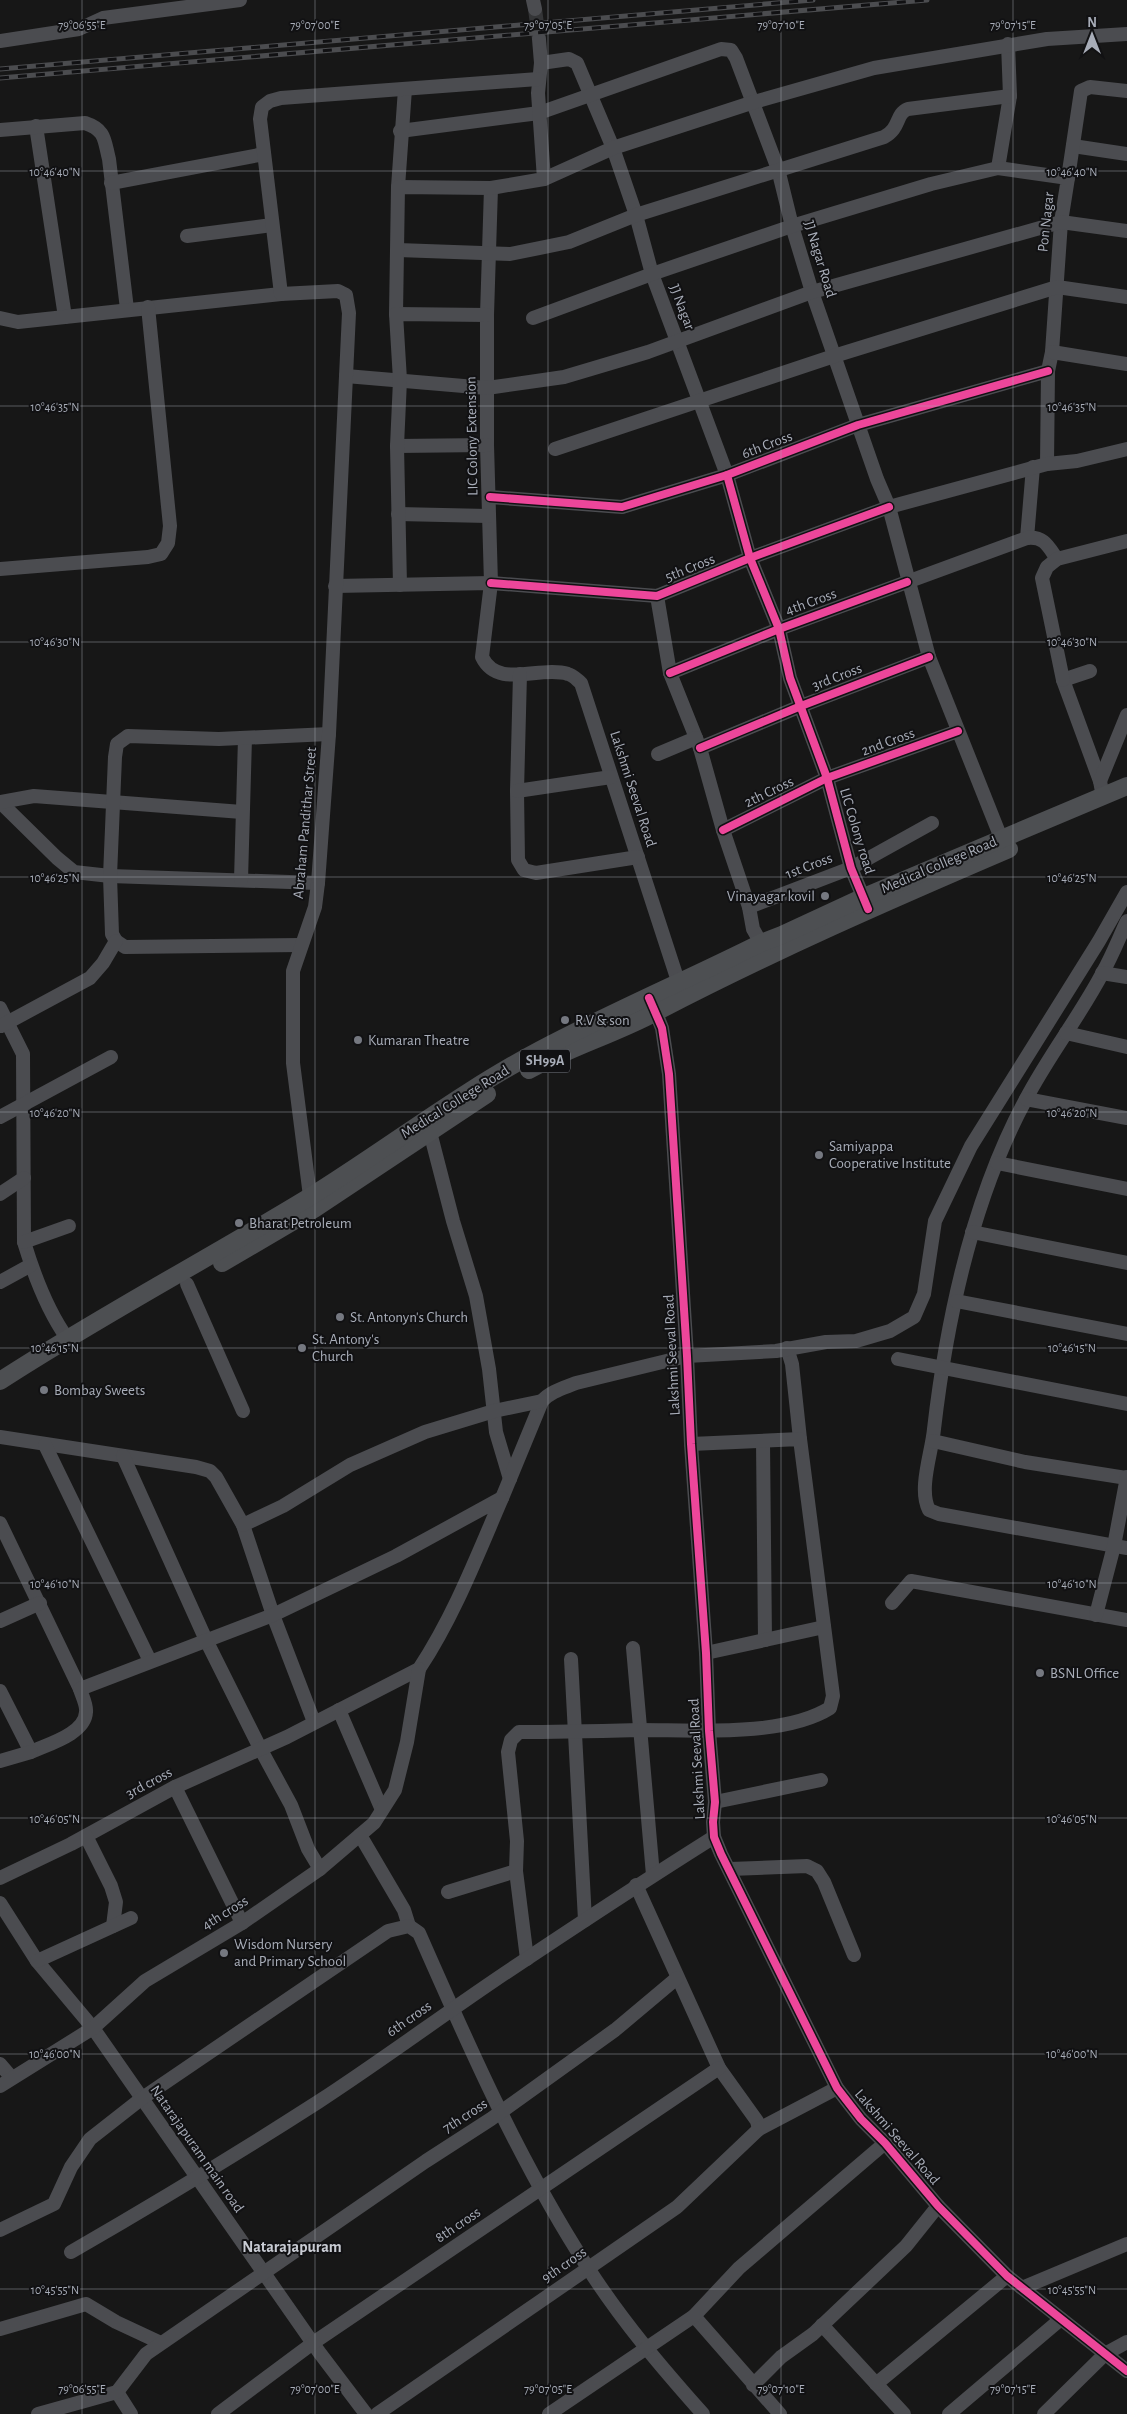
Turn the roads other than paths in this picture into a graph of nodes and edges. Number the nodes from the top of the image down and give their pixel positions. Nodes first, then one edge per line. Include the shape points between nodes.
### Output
1 (240, 0) edge
2 (1127, 34) edge
3 (539, 39) tunnel mouth
4 (0, 41) edge
5 (1008, 44) junction
6 (541, 63) junction
7 (538, 79) junction
8 (404, 89) junction
9 (1127, 91) edge
10 (590, 95) junction
11 (1010, 96) junction
12 (754, 102) junction
13 (539, 113) junction
14 (36, 126) junction
15 (0, 130) edge
16 (400, 132) junction
17 (1073, 146) junction
18 (613, 148) junction
19 (264, 154) junction
20 (1127, 154) edge
21 (778, 168) junction
22 (998, 168) junction
23 (1068, 178) junction
24 (544, 179) junction
25 (112, 183) junction
26 (398, 187) junction
27 (491, 188) junction
28 (636, 215) junction
29 (1061, 222) junction
30 (272, 225) junction
31 (792, 226) junction
32 (1127, 230) edge
33 (187, 236) dead end
34 (398, 250) junction
35 (490, 254) junction
36 (652, 274) junction
37 (1057, 287) junction
38 (812, 292) junction
39 (280, 294) junction
40 (1127, 297) edge
41 (148, 307) junction
42 (127, 309) junction
43 (396, 314) junction
44 (487, 315) junction
45 (65, 317) junction
46 (0, 318) edge
47 (533, 318) dead end
48 (678, 340) junction
49 (1052, 352) junction
50 (834, 356) junction
51 (1127, 364) edge
52 (1048, 371) junction
53 (346, 376) junction
54 (400, 380) junction
55 (488, 388) junction
56 (699, 402) junction
57 (858, 425) junction
58 (487, 445) junction
59 (397, 446) junction
60 (555, 449) dead end
61 (1127, 449) edge
62 (1047, 464) junction
63 (1033, 468) junction
64 (727, 475) junction
65 (490, 497) junction
66 (889, 507) junction
67 (398, 514) junction
68 (488, 516) junction
69 (1027, 538) junction
70 (1127, 541) edge
71 (750, 558) junction
72 (1057, 559) junction
73 (0, 569) edge
74 (907, 582) junction
75 (491, 583) junction
76 (400, 584) junction
77 (335, 586) junction
78 (657, 596) junction
79 (779, 629) junction
80 (929, 657) junction
81 (1090, 671) dead end
82 (670, 673) junction
83 (520, 674) junction
84 (501, 675) joint
85 (1063, 680) junction
86 (801, 706) junction
87 (1127, 716) edge
88 (958, 731) junction
89 (329, 734) junction
90 (245, 738) junction
91 (698, 743) junction
92 (658, 754) dead end
93 (611, 777) junction
94 (827, 778) junction
95 (1127, 786) edge
96 (1102, 789) junction
97 (517, 791) junction
98 (1127, 799) edge
99 (111, 801) junction
100 (0, 802) edge
101 (242, 812) junction
102 (932, 823) dead end
103 (723, 830) junction
104 (1004, 845) junction
105 (638, 858) junction
106 (851, 868) junction
107 (110, 876) junction
108 (241, 880) junction
109 (318, 883) junction
110 (1127, 892) edge
111 (866, 903) junction
112 (749, 907) junction
113 (1127, 921) edge
114 (116, 941) junction
115 (761, 943) junction
116 (301, 945) junction
117 (1102, 973) junction
118 (1127, 978) edge
119 (679, 984) junction
120 (653, 1005) junction
121 (0, 1008) edge
122 (4, 1024) edge
123 (1066, 1033) junction
124 (1127, 1047) edge
125 (545, 1054) junction
126 (111, 1057) dead end
127 (1026, 1099) junction
128 (25, 1102) junction
129 (0, 1117) edge
130 (1127, 1118) edge
131 (430, 1132) junction
132 (997, 1163) junction
133 (24, 1178) junction
134 (1127, 1189) edge
135 (0, 1194) edge
136 (312, 1203) junction
137 (69, 1226) dead end
138 (972, 1232) junction
139 (24, 1242) junction
140 (1127, 1263) edge
141 (31, 1265) junction
142 (0, 1282) edge
143 (187, 1284) junction
144 (956, 1301) junction
145 (1127, 1334) edge
146 (67, 1338) junction
147 (787, 1348) junction
148 (687, 1356) junction
149 (898, 1359) dead end
150 (941, 1368) junction
151 (0, 1380) edge
152 (0, 1394) edge
153 (542, 1401) junction
154 (1127, 1404) edge
155 (243, 1410) dead end
156 (494, 1411) junction
157 (0, 1437) edge
158 (800, 1439) junction
159 (933, 1440) junction
160 (763, 1442) junction
161 (691, 1444) junction
162 (46, 1445) junction
163 (123, 1456) junction
164 (1127, 1478) edge
165 (510, 1479) junction
166 (502, 1498) junction
167 (0, 1523) edge
168 (242, 1525) junction
169 (1120, 1547) edge
170 (40, 1603) junction
171 (892, 1603) dead end
172 (1096, 1614) junction
173 (273, 1615) junction
174 (1127, 1620) edge
175 (0, 1621) edge
176 (824, 1627) junction
177 (206, 1640) junction
178 (765, 1640) junction
179 (633, 1648) dead end
180 (706, 1652) junction
181 (571, 1659) dead end
182 (150, 1661) junction
183 (419, 1669) junction
184 (80, 1689) junction
185 (0, 1691) edge
186 (339, 1710) junction
187 (314, 1722) junction
188 (640, 1730) junction
189 (709, 1731) junction
190 (574, 1732) junction
191 (260, 1748) junction
192 (31, 1752) junction
193 (0, 1761) edge
194 (821, 1780) dead end
195 (175, 1787) junction
196 (715, 1802) junction
197 (382, 1810) junction
198 (360, 1835) junction
199 (86, 1836) junction
200 (714, 1836) junction
201 (730, 1868) junction
202 (320, 1869) junction
203 (516, 1871) junction
204 (654, 1875) junction
205 (0, 1878) edge
206 (636, 1885) junction
207 (448, 1892) dead end
208 (0, 1903) edge
209 (131, 1918) dead end
210 (585, 1920) junction
211 (242, 1923) junction
212 (112, 1926) junction
213 (409, 1926) junction
214 (854, 1956) dead end
215 (528, 1959) junction
216 (37, 1961) junction
217 (677, 1978) junction
218 (452, 2009) junction
219 (93, 2028) junction
220 (0, 2064) edge
221 (720, 2068) junction
222 (12, 2078) junction
223 (0, 2086) edge
224 (838, 2088) junction
225 (141, 2099) junction
226 (501, 2112) junction
227 (759, 2129) junction
228 (884, 2143) junction
229 (198, 2178) junction
230 (541, 2188) junction
231 (938, 2206) junction
232 (0, 2230) edge
233 (1127, 2244) edge
234 (71, 2252) dead end
235 (588, 2269) junction
236 (264, 2272) junction
237 (1007, 2276) junction
238 (1022, 2288) junction
239 (694, 2316) junction
240 (1061, 2319) junction
241 (822, 2325) junction
242 (0, 2329) edge
243 (1127, 2342) edge
244 (313, 2343) junction
245 (161, 2344) junction
246 (646, 2349) junction
247 (1105, 2354) junction
248 (1127, 2371) edge
249 (876, 2384) junction
250 (753, 2385) junction
251 (116, 2392) junction
252 (38, 2414) edge
253 (131, 2414) edge
254 (218, 2414) edge
255 (366, 2414) edge
256 (377, 2414) edge
257 (549, 2414) edge
258 (703, 2414) edge
259 (780, 2414) edge
260 (904, 2414) edge
261 (949, 2414) edge
262 (1044, 2414) edge

1 - 4 street via 103,18 79,29
2 - 5 street via 1096,34
3 - 6 street
5 - 11 street
5 - 12 street via 874,68
6 - 7 street
6 - 10 street, JJ Nagar via 569,59 577,63
7 - 8 street
7 - 13 street
8 - 16 street
8 - 19 street via 281,98 270,102 262,107 260,119
9 - 17 street via 1090,87 1081,92
10 - 12 street, JJ Nagar Road via 721,49 730,50 736,58
10 - 13 street, JJ Nagar Road
10 - 18 street, JJ Nagar
11 - 21 street via 908,109 900,114 894,131 884,136
11 - 22 street
12 - 18 street
12 - 21 street, JJ Nagar Road
13 - 16 street, JJ Nagar Road
13 - 24 street
14 - 15 street
14 - 25 street via 85,123 97,127 104,136
14 - 45 street
16 - 26 street
17 - 20 street
17 - 23 street
18 - 24 street
18 - 28 street, JJ Nagar
19 - 25 street
19 - 30 street
21 - 28 street
21 - 31 street, JJ Nagar Road
22 - 23 street, Pon Nagar
22 - 31 street via 903,191
23 - 29 street, Pon Nagar
24 - 27 street
25 - 42 street
26 - 27 street
26 - 34 street
27 - 35 street, LIC Colony Extension
28 - 35 street via 569,242 510,254
28 - 36 street, JJ Nagar
29 - 32 street
29 - 37 street, Pon Nagar
29 - 38 street
30 - 33 street
30 - 39 street
31 - 36 street
31 - 38 street, JJ Nagar Road
34 - 35 street
34 - 43 street
35 - 44 street, LIC Colony Extension
36 - 47 street
36 - 48 street, JJ Nagar
37 - 40 street
37 - 49 street, Pon Nagar
37 - 50 street
38 - 48 street
38 - 50 street, JJ Nagar Road
39 - 41 street
39 - 53 street, Abraham Pandithar Street via 338,291 346,295 349,313
41 - 42 street
41 - 73 street via 170,526 168,543 161,554 148,557
42 - 45 street
43 - 44 street
43 - 54 street
44 - 55 street, LIC Colony Extension
45 - 46 street via 18,322
48 - 55 street via 564,378
48 - 56 street, JJ Nagar
49 - 51 street
49 - 52 street, Pon Nagar
50 - 56 street
50 - 57 street, JJ Nagar Road
52 - 57 street, 6th Cross
52 - 62 street, Pon Nagar
53 - 54 street
53 - 77 street, Abraham Pandithar Street
54 - 55 street
54 - 59 street
55 - 58 street, LIC Colony Extension
56 - 60 street
56 - 64 street, JJ Nagar
57 - 64 street, 6th Cross
57 - 66 street, JJ Nagar Road
58 - 59 street
58 - 65 street, LIC Colony Extension
59 - 67 street
61 - 62 street, 5th Cross via 1077,461
62 - 63 street, 5th Cross
63 - 66 street, 5th Cross
63 - 69 street
64 - 65 street, 6th Cross via 622,507
64 - 71 street, LIC Colony road
65 - 68 street, LIC Colony Extension
66 - 71 street, 5th Cross
66 - 74 street, JJ Nagar Road
67 - 68 street
67 - 76 street
68 - 75 street, LIC Colony Extension
69 - 72 street via 1046,542
69 - 74 street, 4th Cross
70 - 72 street
71 - 78 street, 5th Cross
71 - 79 street, LIC Colony road
72 - 85 street via 1047,567 1042,578 1042,590
74 - 79 street, 4th Cross
74 - 80 street, JJ Nagar Road
75 - 76 street, 5th Cross
75 - 78 street, 5th Cross
75 - 84 street, LIC Colony Extension via 482,657 487,666
76 - 77 street, 5th Cross
77 - 89 street, Abraham Pandithar Street
78 - 82 street
79 - 82 street, 4th Cross
79 - 86 street, LIC Colony road via 790,678
80 - 86 street, 3rd Cross
80 - 88 street, JJ Nagar Road
81 - 85 street
82 - 91 street
83 - 84 street, Lakshmi Seeval Road
83 - 93 street, Lakshmi Seeval Road via 559,672 570,674 581,683
83 - 97 street
85 - 96 street
86 - 91 street, 3rd Cross
86 - 94 street, LIC Colony road
87 - 96 street
88 - 94 street, 2nd Cross
88 - 104 street, JJ Nagar Road
89 - 90 street
89 - 109 street, Abraham Pandithar Street
90 - 99 street via 128,736 117,744
90 - 101 street
91 - 92 street, 3rd Cross
91 - 103 street
93 - 97 street
93 - 105 street, Lakshmi Seeval Road
94 - 103 street, 2th Cross
94 - 106 street, LIC Colony road
95 - 96 main road, Medical College Road / SH99A
96 - 104 main road, Medical College Road / SH99A
97 - 105 street via 518,860 524,870 536,873
98 - 104 main road, Medical College Road / SH99A
99 - 100 street via 34,796
99 - 101 street
99 - 107 street
100 - 107 street via 74,872
101 - 108 street
102 - 106 street, 1st Cross
103 - 112 street
104 - 111 main road, Medical College Road / SH99A
105 - 119 street, Lakshmi Seeval Road
106 - 111 street, LIC Colony road
106 - 112 street, 1st Cross
107 - 108 street
107 - 114 street via 112,934
108 - 109 street
109 - 116 street, Abraham Pandithar Street
110 - 147 street via 971,1146 935,1221 924,1294 914,1317 890,1331 856,1341
111 - 115 main road, Medical College Road / SH99A
111 - 120 main road, Medical College Road / SH99A via 752,963
112 - 115 street via 753,929
113 - 117 street
114 - 116 street via 125,947
114 - 122 street via 90,978
115 - 119 main road, Medical College Road / SH99A
116 - 136 street, Abraham Pandithar Street via 293,971 293,1063
117 - 118 street
117 - 123 street
119 - 120 main road, Medical College Road / SH99A
120 - 125 main road, Medical College Road / SH99A
120 - 148 street, Lakshmi Seeval Road via 662,1028 669,1074
121 - 122 street
122 - 128 street via 23,1054
123 - 124 street
123 - 127 street
125 - 131 main road, Medical College Road / SH99A
125 - 136 main road, Medical College Road / SH99A via 464,1093
126 - 128 street
127 - 130 street
127 - 132 street
128 - 129 street
128 - 133 street
131 - 136 main road, Medical College Road / SH99A
131 - 156 street via 476,1296
132 - 134 street
132 - 138 street
133 - 135 street
133 - 139 street
136 - 143 main road, Medical College Road / SH99A
136 - 146 main road, Medical College Road / SH99A
137 - 139 street
138 - 140 street
138 - 144 street
139 - 141 street
141 - 142 street
141 - 146 street via 58,1326
143 - 152 main road, Medical College Road / SH99A via 72,1348
143 - 155 street
144 - 145 street
144 - 150 street
146 - 151 main road, Medical College Road / SH99A
147 - 148 street
147 - 158 street via 792,1364
148 - 153 street via 576,1383
148 - 161 street, Lakshmi Seeval Road
149 - 150 street
150 - 154 street
150 - 159 street
153 - 156 street
153 - 165 street
156 - 165 street via 496,1432
156 - 168 street via 426,1432 350,1465 283,1506
157 - 162 street
158 - 160 street
158 - 176 street
159 - 164 street via 1025,1462
159 - 169 street via 924,1495 929,1510 956,1518
160 - 161 street
160 - 178 street
161 - 180 street, Lakshmi Seeval Road
162 - 163 street
162 - 182 street
163 - 168 street via 210,1471
163 - 177 street
164 - 169 street
165 - 166 street
166 - 173 street via 396,1556
166 - 183 street via 464,1588
167 - 170 street
168 - 173 street
169 - 172 street
170 - 175 street
170 - 184 street
171 - 172 street via 911,1580
172 - 174 street
173 - 177 street
173 - 187 street
176 - 178 street
176 - 189 street via 833,1696 830,1708 804,1720 747,1730
177 - 182 street
177 - 191 street
178 - 180 street
179 - 188 street
180 - 189 street, Lakshmi Seeval Road
181 - 190 street
182 - 184 street
183 - 186 street, 3rd cross
183 - 197 street, 4th cross via 398,1780
184 - 192 street via 87,1711 84,1722 75,1731
185 - 192 street
186 - 187 street, 3rd cross
186 - 197 street
187 - 191 street, 3rd cross
188 - 189 street
188 - 190 street
188 - 204 street
189 - 196 street, Lakshmi Seeval Road
190 - 203 street via 519,1732 511,1740 508,1752 517,1841
190 - 210 street
191 - 195 street, 3rd cross
191 - 202 street
192 - 193 street
194 - 196 street
195 - 199 street, 3rd cross
195 - 211 street
196 - 200 street, Lakshmi Seeval Road
197 - 198 street, 4th cross via 374,1823
198 - 202 street, 4th cross
198 - 213 street via 404,1910
199 - 205 street, 3rd cross
199 - 212 street via 112,1886 116,1902
200 - 201 street, Lakshmi Seeval Road
200 - 204 street, 6th cross
201 - 214 street via 807,1866 817,1871
201 - 224 street, Lakshmi Seeval Road
202 - 211 street, 4th cross
203 - 207 street
203 - 215 street
204 - 206 street, 6th cross
206 - 210 street, 6th cross
206 - 217 street
208 - 216 street, Natarajapuram main road
209 - 212 street
210 - 215 street, 6th cross
211 - 219 street, 4th cross via 145,1981
212 - 216 street
213 - 218 street via 419,1933
213 - 225 street via 388,1931
215 - 218 street, 6th cross
216 - 219 street, Natarajapuram main road
217 - 221 street
217 - 226 street, 7th cross via 615,2030
218 - 226 street
218 - 229 street, 6th cross via 319,2101
219 - 222 street, 4th cross
219 - 225 street, Natarajapuram main road
220 - 222 street
221 - 227 street via 757,2120
221 - 230 street, 8th cross
222 - 223 street, 4th cross
224 - 227 street, 9th cross
224 - 228 street, Lakshmi Seeval Road via 860,2119
225 - 229 street, Natarajapuram main road
225 - 232 street via 90,2139 54,2204
226 - 230 street
226 - 236 street, 7th cross
227 - 235 street, 9th cross via 677,2207
228 - 231 street, Lakshmi Seeval Road
228 - 239 street via 739,2268
229 - 234 street, 6th cross
229 - 236 street, Natarajapuram main road
230 - 235 street
230 - 244 street, 8th cross
231 - 237 street, Lakshmi Seeval Road
231 - 241 street via 906,2246
233 - 238 street
235 - 246 street
235 - 256 street, 9th cross
236 - 244 street, Natarajapuram main road
236 - 245 street, 7th cross
237 - 238 street, Lakshmi Seeval Road
237 - 249 street
238 - 240 street, Lakshmi Seeval Road
239 - 246 street
239 - 250 street
240 - 247 street, Lakshmi Seeval Road
240 - 261 street
241 - 249 street
241 - 250 street via 781,2357
242 - 245 street via 86,2304
243 - 247 street
244 - 254 street, 8th cross
244 - 255 street, Natarajapuram main road
245 - 251 street, 7th cross via 146,2354
246 - 257 street
246 - 258 street
247 - 248 street, Lakshmi Seeval Road
247 - 262 street
249 - 260 street
250 - 259 street
251 - 252 street
251 - 253 street

